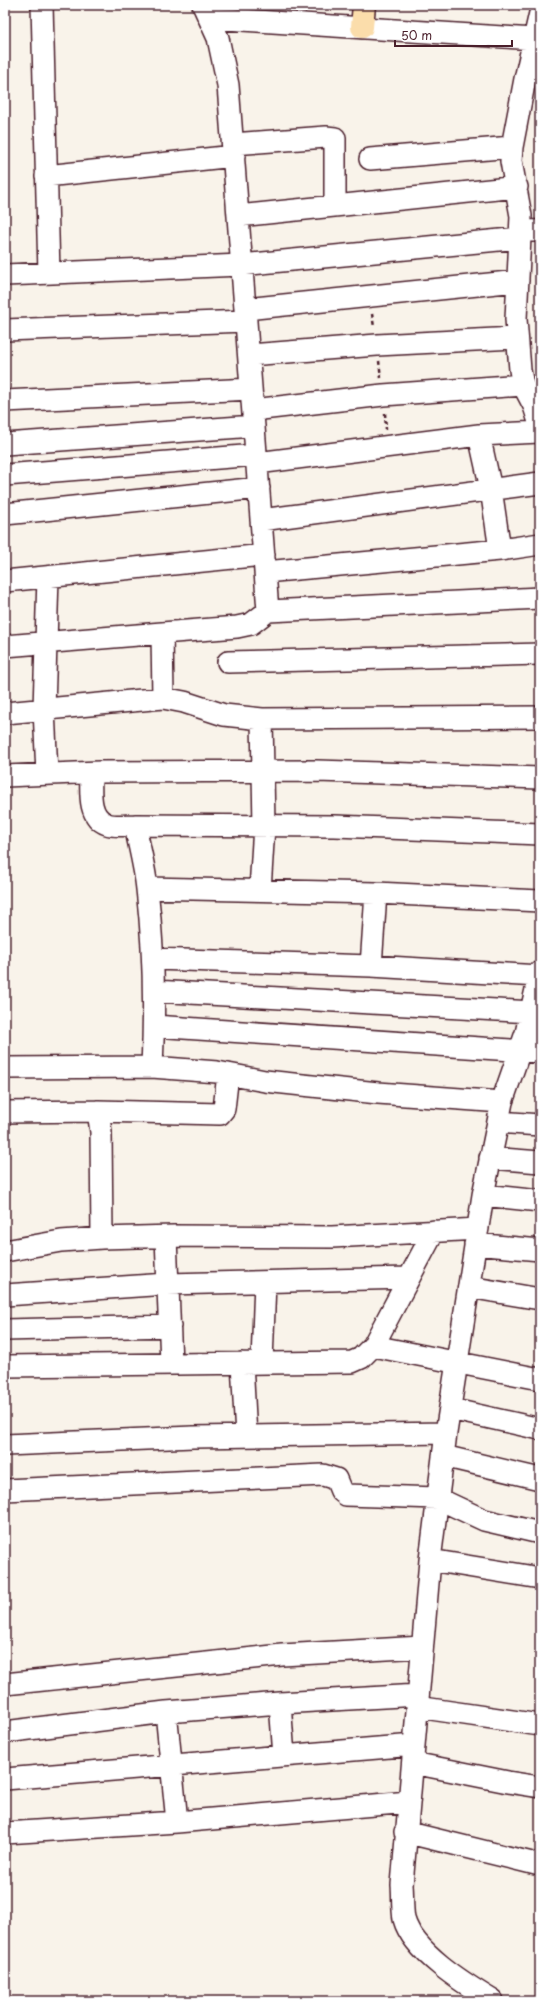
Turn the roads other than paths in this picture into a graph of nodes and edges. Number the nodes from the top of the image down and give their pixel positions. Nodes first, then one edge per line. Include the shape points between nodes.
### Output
1 (42, 5) edge
2 (364, 5) edge
3 (206, 12) edge
4 (540, 13) edge
5 (362, 27) junction
6 (534, 38) junction
7 (532, 82) edge
8 (512, 147) junction
9 (233, 150) junction
10 (370, 159) dead end
11 (46, 176) junction
12 (517, 187) junction
13 (335, 206) junction
14 (238, 216) junction
15 (527, 233) edge
16 (241, 265) junction
17 (49, 273) junction
18 (5, 274) edge
19 (518, 281) junction
20 (245, 315) junction
21 (5, 330) edge
22 (516, 338) junction
23 (248, 355) junction
24 (524, 385) junction
25 (251, 389) junction
26 (5, 401) edge
27 (538, 412) edge
28 (253, 418) junction
29 (540, 432) edge
30 (479, 435) junction
31 (5, 444) edge
32 (256, 459) junction
33 (5, 475) edge
34 (540, 483) edge
35 (259, 488) junction
36 (491, 489) junction
37 (5, 514) edge
38 (261, 520) junction
39 (540, 544) edge
40 (500, 550) junction
41 (264, 564) junction
42 (48, 577) junction
43 (5, 581) edge
44 (540, 598) edge
45 (268, 611) junction
46 (162, 633) junction
47 (47, 643) junction
48 (5, 646) edge
49 (540, 654) edge
50 (228, 662) dead end
51 (163, 698) junction
52 (44, 709) junction
53 (5, 713) edge
54 (540, 717) edge
55 (262, 719) junction
56 (264, 771) junction
57 (91, 773) junction
58 (48, 774) junction
59 (5, 776) edge
60 (540, 778) edge
61 (135, 825) junction
62 (264, 826) junction
63 (540, 834) edge
64 (147, 888) junction
65 (260, 890) junction
66 (376, 893) junction
67 (540, 901) edge
68 (153, 959) junction
69 (371, 966) junction
70 (539, 980) edge
71 (154, 991) junction
72 (532, 1012) junction
73 (154, 1026) junction
74 (530, 1052) edge
75 (152, 1067) junction
76 (5, 1068) edge
77 (228, 1074) junction
78 (98, 1111) junction
79 (5, 1112) edge
80 (500, 1112) junction
81 (540, 1125) edge
82 (490, 1158) junction
83 (540, 1162) edge
84 (483, 1195) junction
85 (540, 1201) edge
86 (434, 1231) junction
87 (166, 1237) junction
88 (476, 1237) junction
89 (102, 1238) junction
90 (540, 1250) edge
91 (5, 1251) edge
92 (408, 1278) junction
93 (265, 1282) junction
94 (168, 1284) junction
95 (469, 1287) junction
96 (5, 1295) edge
97 (540, 1299) edge
98 (170, 1326) junction
99 (5, 1330) edge
100 (373, 1346) junction
101 (252, 1362) junction
102 (457, 1362) junction
103 (171, 1364) junction
104 (5, 1366) edge
105 (540, 1379) edge
106 (450, 1410) junction
107 (540, 1429) edge
108 (446, 1433) junction
109 (246, 1436) junction
110 (5, 1445) edge
111 (443, 1456) junction
112 (540, 1479) edge
113 (5, 1490) edge
114 (437, 1498) junction
115 (540, 1533) edge
116 (430, 1560) junction
117 (540, 1578) edge
118 (422, 1647) junction
119 (5, 1684) edge
120 (418, 1701) junction
121 (280, 1703) junction
122 (166, 1712) junction
123 (540, 1725) edge
124 (5, 1732) edge
125 (413, 1754) junction
126 (284, 1756) junction
127 (171, 1765) junction
128 (5, 1779) edge
129 (540, 1787) edge
130 (409, 1802) junction
131 (177, 1822) junction
132 (405, 1832) junction
133 (5, 1833) edge
134 (540, 1865) edge
135 (493, 2001) edge

1 - 11 street
2 - 5 main road
3 - 5 street
3 - 9 street via 224,59
4 - 6 street
5 - 6 street
6 - 7 street
7 - 8 street
8 - 10 street
8 - 12 street via 511,161
9 - 11 street
9 - 13 street via 326,137 335,138
9 - 14 street
11 - 17 street
12 - 13 street
12 - 15 street via 521,216
13 - 14 street
14 - 16 street
15 - 16 street
15 - 19 street
16 - 17 street
16 - 20 street
17 - 18 street
19 - 20 street via 370,295
19 - 22 street
20 - 21 street
20 - 23 street
22 - 23 street
22 - 24 street
23 - 25 street
24 - 27 street
24 - 28 street via 383,395
25 - 26 street
25 - 28 street
28 - 31 street
28 - 32 street
29 - 30 street
30 - 32 street
30 - 36 street
32 - 33 street
32 - 35 street
34 - 36 street
35 - 37 street
35 - 38 street
36 - 38 street
36 - 40 street
38 - 41 street
39 - 40 street
40 - 41 street
41 - 42 street
41 - 45 street
42 - 43 street
42 - 47 street
44 - 45 street
45 - 46 street via 251,624 237,627
46 - 47 street
46 - 51 street
47 - 48 street
47 - 52 street
49 - 50 street
51 - 52 street
51 - 55 street via 224,715
52 - 53 street
52 - 58 street
54 - 55 street
55 - 56 street
56 - 57 street
56 - 60 street
56 - 62 street
57 - 58 street
57 - 61 street via 92,806 97,817 106,824
58 - 59 street
61 - 62 street
61 - 64 street
62 - 63 street via 335,826
62 - 65 street
64 - 65 street
64 - 68 street
65 - 66 street
66 - 67 street
66 - 69 street
68 - 69 street
68 - 71 street
69 - 70 street
70 - 72 street
71 - 72 street
71 - 73 street
72 - 74 street
73 - 74 street
73 - 75 street
74 - 80 street
75 - 76 street
75 - 77 street
77 - 78 street via 224,1109 220,1114
77 - 80 street
78 - 79 street
78 - 89 street via 101,1132
80 - 81 street
80 - 82 street
82 - 83 street
82 - 84 street
84 - 85 street
84 - 88 street
86 - 87 street via 332,1237
86 - 88 street
86 - 92 street
87 - 89 street
87 - 94 street
88 - 90 street
88 - 95 street
89 - 91 street via 61,1241
92 - 93 street
92 - 100 street
93 - 94 street
93 - 101 street
94 - 96 street
94 - 98 street
95 - 97 street
95 - 102 street
98 - 99 street
98 - 103 street
100 - 101 street via 361,1358 352,1362
100 - 102 street
101 - 103 street
101 - 109 street
102 - 105 street
102 - 106 street
103 - 104 street
106 - 107 street
106 - 108 street
108 - 109 street
108 - 111 street
109 - 110 street
111 - 112 street
111 - 114 street
113 - 114 street via 323,1475 336,1479 341,1492 346,1495
114 - 115 street via 484,1520
114 - 116 street
116 - 117 street
116 - 118 street
118 - 119 street via 282,1655
118 - 120 street
120 - 121 street
120 - 123 street
120 - 125 street
121 - 122 street
121 - 126 street
122 - 124 street
122 - 127 street
125 - 126 street
125 - 129 street via 508,1782
125 - 130 street
126 - 127 street
127 - 128 street
127 - 131 street
130 - 131 street
130 - 132 street
131 - 133 street
132 - 134 street
132 - 135 street via 402,1885 404,1919 412,1936 438,1963

